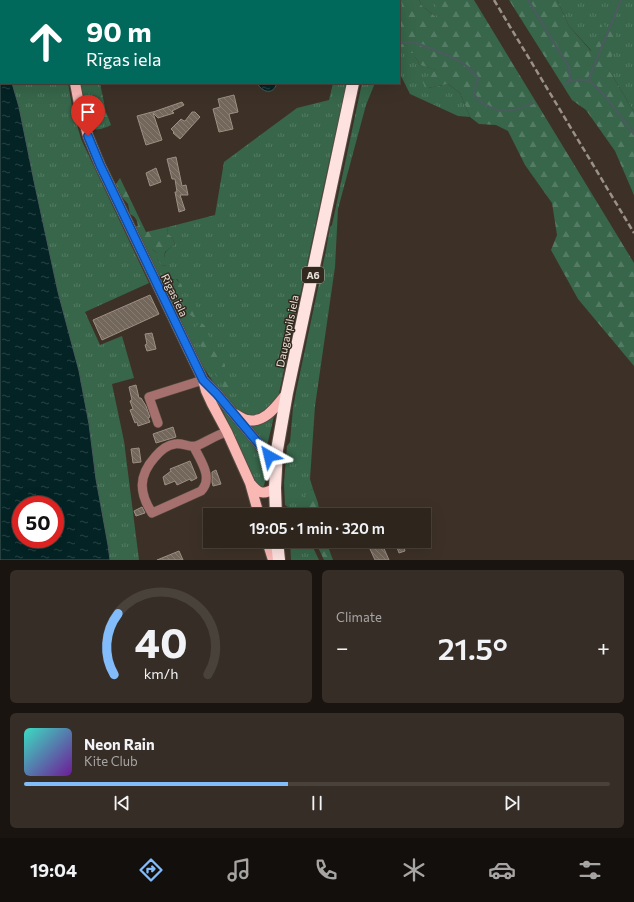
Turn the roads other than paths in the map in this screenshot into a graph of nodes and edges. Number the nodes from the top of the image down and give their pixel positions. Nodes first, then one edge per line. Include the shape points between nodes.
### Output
1 (75, 84) edge
2 (353, 84) edge
3 (203, 380) junction
4 (287, 393) junction
5 (233, 413) junction
6 (158, 423) dead end
7 (227, 432) junction
8 (194, 447) junction
9 (276, 468) junction
10 (250, 483) junction
11 (275, 488) junction
12 (257, 508) edge
13 (276, 508) edge
14 (269, 548) edge
15 (278, 548) edge
16 (273, 560) edge
17 (279, 560) edge

1 - 3 main road, Rīgas iela via 88,136 100,165
2 - 4 highway, Daugavpils iela / A6
3 - 5 main road
3 - 6 lane via 149,397
3 - 7 main road, Rīgas iela via 209,398
4 - 5 main road via 271,413 262,418 246,420
4 - 9 highway, Daugavpils iela / A6
5 - 9 main road
7 - 8 lane
7 - 10 main road, Rīgas iela
8 - 8 lane via 173,444 160,451 150,463 143,476 142,486 145,501 152,513 201,491 204,487 207,474
9 - 11 highway, Daugavpils iela / A6
10 - 11 main road via 262,493 268,493
10 - 12 main road, Rīgas iela
11 - 13 highway, Daugavpils iela / A6
14 - 16 main road
15 - 17 highway

